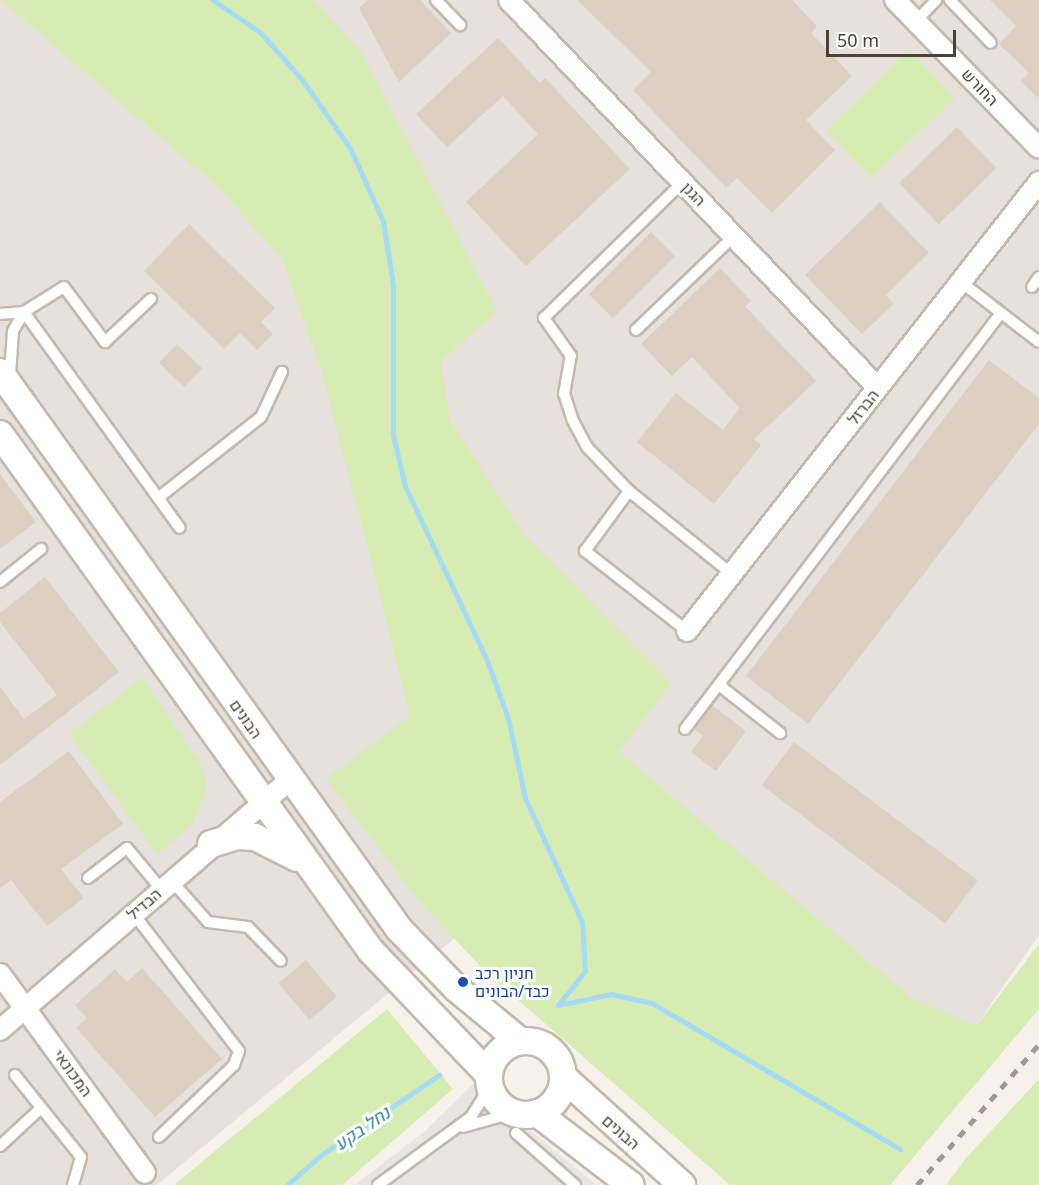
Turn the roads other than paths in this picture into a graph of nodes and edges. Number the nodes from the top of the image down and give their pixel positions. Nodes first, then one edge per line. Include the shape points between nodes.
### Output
1 (436, 0) edge
2 (509, 0) edge
3 (895, 0) edge
4 (936, 0) edge
5 (950, 0) edge
6 (916, 21) junction
7 (460, 25) dead end
8 (991, 43) dead end
9 (1039, 148) edge
10 (683, 182) junction
11 (1039, 182) edge
12 (734, 236) junction
13 (1039, 277) edge
14 (961, 282) junction
15 (1032, 287) dead end
16 (151, 299) dead end
17 (24, 312) junction
18 (1001, 313) junction
19 (0, 314) edge
20 (636, 330) dead end
21 (1039, 342) edge
22 (282, 372) dead end
23 (6, 381) edge
24 (878, 388) junction
25 (0, 434) edge
26 (629, 491) junction
27 (158, 498) junction
28 (180, 528) dead end
29 (41, 549) dead end
30 (732, 574) junction
31 (0, 582) edge
32 (687, 631) joint
33 (719, 684) junction
34 (685, 729) dead end
35 (780, 733) dead end
36 (290, 780) junction
37 (261, 800) junction
38 (211, 844) junction
39 (306, 864) junction
40 (88, 878) dead end
41 (166, 884) junction
42 (133, 913) junction
43 (281, 962) dead end
44 (0, 974) edge
45 (26, 1008) junction
46 (0, 1030) edge
47 (520, 1041) junction
48 (15, 1075) dead end
49 (563, 1077) junction
50 (490, 1081) junction
51 (41, 1108) junction
52 (522, 1120) junction
53 (451, 1132) junction
54 (159, 1137) dead end
55 (0, 1146) edge
56 (145, 1173) dead end
57 (72, 1185) edge
58 (378, 1185) edge
59 (575, 1185) edge
60 (631, 1185) edge
61 (682, 1185) edge

1 - 7 lane
2 - 10 street, הגנן
3 - 6 street, החורש
4 - 6 lane
5 - 8 lane
6 - 9 street, החורש
10 - 12 street, הגנן
10 - 26 lane via 544,318 571,356 564,394 573,421 586,447
11 - 14 street, הברזל
12 - 20 lane
12 - 24 street, הגנן
13 - 15 lane
14 - 18 lane
14 - 24 street, הברזל
16 - 17 lane via 105,342 64,287
17 - 19 lane
17 - 23 lane via 9,351
17 - 27 lane
18 - 21 lane
18 - 33 lane
22 - 27 lane via 261,417
23 - 36 street, הבונים
24 - 30 street, הברזל
25 - 37 street
26 - 30 lane
26 - 32 lane via 585,551
27 - 28 lane
29 - 31 lane
30 - 32 street, הברזל
33 - 34 lane
33 - 35 lane
36 - 37 street, הבדיל
36 - 47 street, הבונים via 399,929 457,989
37 - 38 street, הבדיל
37 - 39 street
38 - 39 street via 255,837
38 - 41 street, הבדיל
39 - 50 street via 371,951
40 - 41 lane via 127,848
41 - 42 street, הבדיל
41 - 43 lane via 208,922 248,927
42 - 45 street, הבדיל
42 - 54 lane via 239,1051 234,1065
44 - 45 street, המכונאי
45 - 46 street, הבדיל
45 - 56 street, המכונאי
47 - 49 street via 544,1046
47 - 50 street via 499,1053
48 - 51 lane
49 - 52 street via 556,1099
49 - 61 street, הבונים
50 - 52 street
50 - 53 lane via 478,1110
51 - 55 lane
51 - 57 lane via 81,1157
52 - 53 lane
52 - 59 lane
52 - 60 street, הבונים
53 - 58 lane

